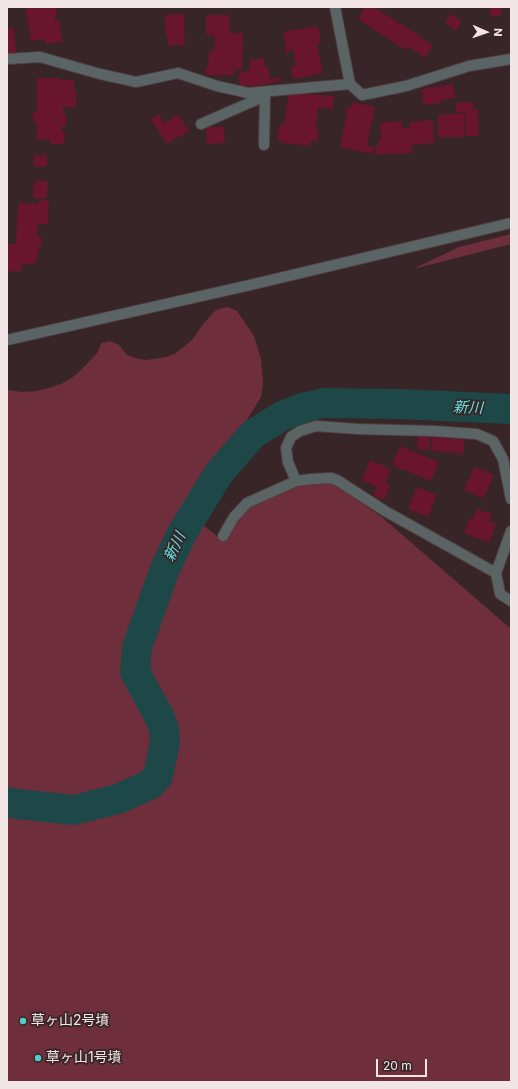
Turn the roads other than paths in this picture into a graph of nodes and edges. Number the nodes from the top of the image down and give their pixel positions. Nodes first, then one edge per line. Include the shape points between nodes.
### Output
1 (335, 7) edge
2 (7, 59) edge
3 (511, 59) edge
4 (350, 84) junction
5 (266, 93) junction
6 (201, 124) dead end
7 (264, 145) dead end
8 (511, 223) edge
9 (7, 340) edge
10 (296, 481) junction
11 (511, 499) edge
12 (511, 531) edge
13 (223, 536) dead end
14 (496, 573) junction
15 (511, 601) edge

1 - 4 street
2 - 5 street via 40,56 136,82 178,73 217,86 248,93
3 - 4 street via 469,66 406,86 362,96
4 - 5 street
5 - 6 street
5 - 7 street
8 - 9 street
10 - 11 street via 288,462 286,448 291,437 300,431 316,426 358,430 434,430 477,434 493,441 503,459
10 - 13 street via 247,504 234,517
10 - 14 street via 331,478 337,480 385,511
12 - 14 street
14 - 15 street via 500,594

